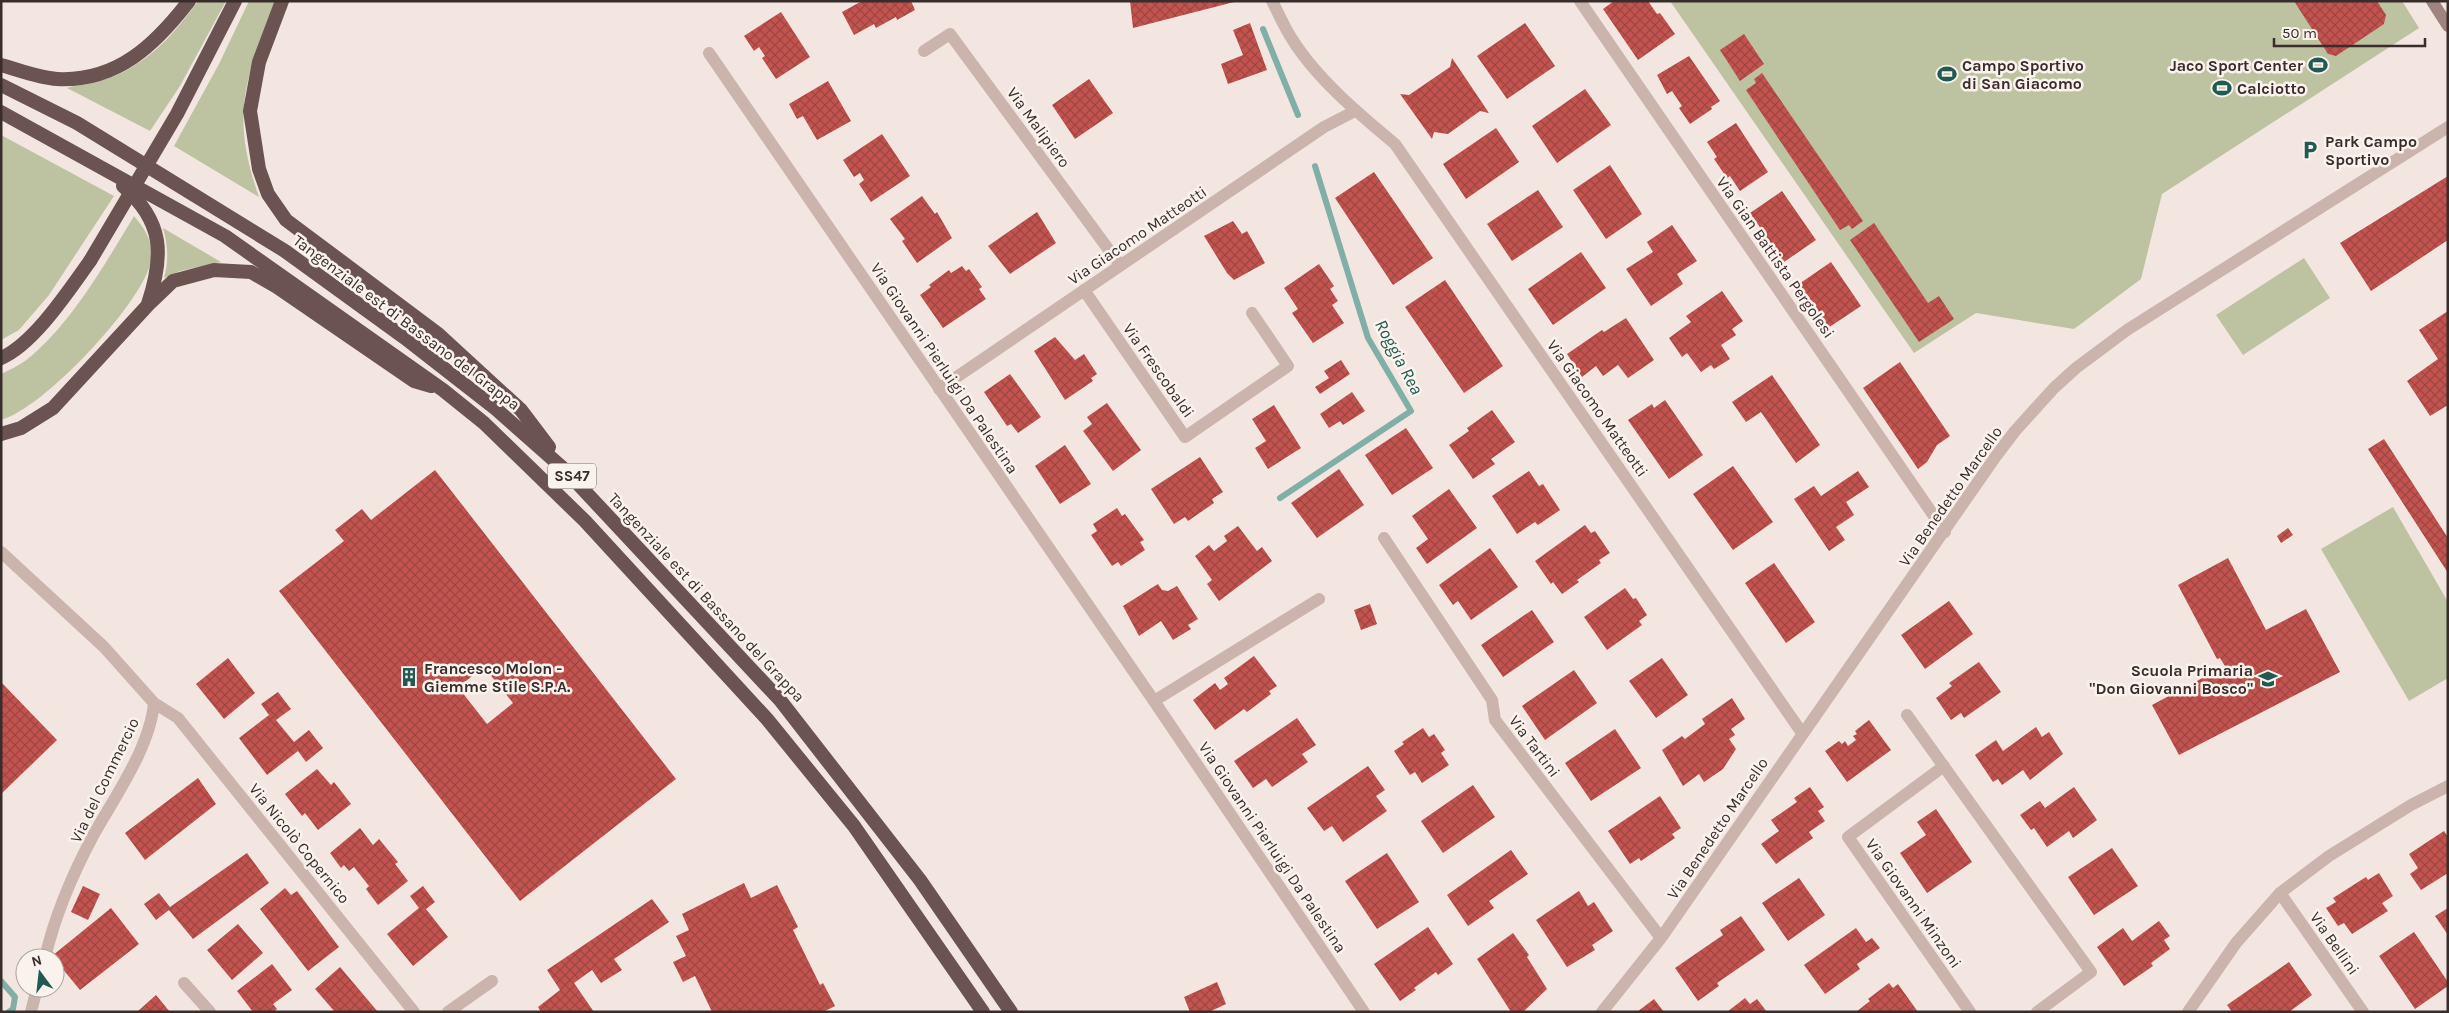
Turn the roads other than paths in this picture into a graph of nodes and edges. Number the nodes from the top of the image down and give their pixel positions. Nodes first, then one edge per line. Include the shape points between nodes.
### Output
1 (189, 1) edge
2 (235, 1) edge
3 (282, 1) edge
4 (1272, 1) edge
5 (1580, 1) edge
6 (2432, 1) edge
7 (2448, 26) edge
8 (924, 51) dead end
9 (709, 53) dead end
10 (1, 65) edge
11 (1, 85) edge
12 (1355, 111) junction
13 (1, 112) edge
14 (1, 122) edge
15 (2448, 127) edge
16 (57, 142) junction
17 (92, 161) junction
18 (1120, 265) junction
19 (1084, 290) junction
20 (148, 305) junction
21 (1252, 313) dead end
22 (1, 358) edge
23 (939, 389) junction
24 (443, 390) junction
25 (1, 434) edge
26 (565, 470) junction
27 (1945, 532) junction
28 (1384, 538) dead end
29 (1, 552) edge
30 (1319, 599) dead end
31 (1154, 701) junction
32 (154, 703) junction
33 (1907, 715) dead end
34 (1802, 734) junction
35 (1944, 766) junction
36 (2448, 786) edge
37 (2280, 893) junction
38 (1661, 938) junction
39 (47, 948) edge
40 (492, 981) dead end
41 (184, 983) dead end
42 (34, 998) edge
43 (31, 1012) edge
44 (210, 1012) edge
45 (414, 1012) edge
46 (448, 1012) edge
47 (983, 1012) edge
48 (1011, 1012) edge
49 (1364, 1012) edge
50 (1602, 1012) edge
51 (1970, 1012) edge
52 (2037, 1012) edge
53 (2188, 1012) edge
54 (2363, 1012) edge

1 - 10 highway via 167,30 140,54 112,69 83,78 55,79
2 - 22 highway, bridge via 177,114 90,261 58,307 28,338
3 - 26 highway via 259,62 250,111 259,169 268,194 286,220 437,333 521,410
4 - 12 street, Via Giacomo Matteotti via 1292,40
5 - 27 street, Via Gian Battista Pergolesi
6 - 7 main road
8 - 18 street, Via Malipiero via 950,34
9 - 23 street, Via Giovanni Pierluigi Da Palestina
11 - 26 highway, Tangenziale est di Bassano del Grappa / SS47 via 77,124 285,250 489,403
12 - 18 street, Via Giacomo Matteotti via 1324,127
12 - 34 street, Via Giacomo Matteotti via 1395,144
13 - 16 highway, Tangenziale est di Bassano del Grappa / SS47
14 - 16 highway
15 - 27 street, Via Benedetto Marcello via 2127,330 2076,368 2015,431
16 - 17 highway, Tangenziale est di Bassano del Grappa / SS47
17 - 20 highway via 125,188 150,216 158,246 156,278
17 - 24 highway, Tangenziale est di Bassano del Grappa / SS47 via 224,236
18 - 19 street, Via Giacomo Matteotti
19 - 21 street, Via Frescobaldi via 1186,437 1288,366
19 - 23 street, Via Giacomo Matteotti
20 - 24 highway via 173,281 214,270 251,272 414,381
20 - 25 highway via 53,408 22,428
23 - 31 street, Via Giovanni Pierluigi Da Palestina
24 - 47 highway, Tangenziale est di Bassano del Grappa / SS47 via 491,429 578,514 768,719 854,826
26 - 48 highway, Tangenziale est di Bassano del Grappa / SS47 via 780,700 920,880
27 - 34 street, Via Benedetto Marcello
28 - 38 street, Via Tartini via 1492,700 1496,720
29 - 32 street, Via del Commercio via 104,647
30 - 31 street
31 - 49 street, Via Giovanni Pierluigi Da Palestina
32 - 39 street, Via del Commercio via 152,719 127,776 93,836 53,922
32 - 45 street, Via Nicolò Copernico via 178,718
33 - 35 street
34 - 38 street, Via Benedetto Marcello
35 - 51 street, Via Giovanni Minzoni via 1848,837
35 - 52 street via 2091,972
36 - 37 street via 2329,856
37 - 53 street via 2236,943
37 - 54 street, Via Bellini
38 - 50 street, Via Benedetto Marcello
40 - 46 street
41 - 44 street
42 - 43 street

